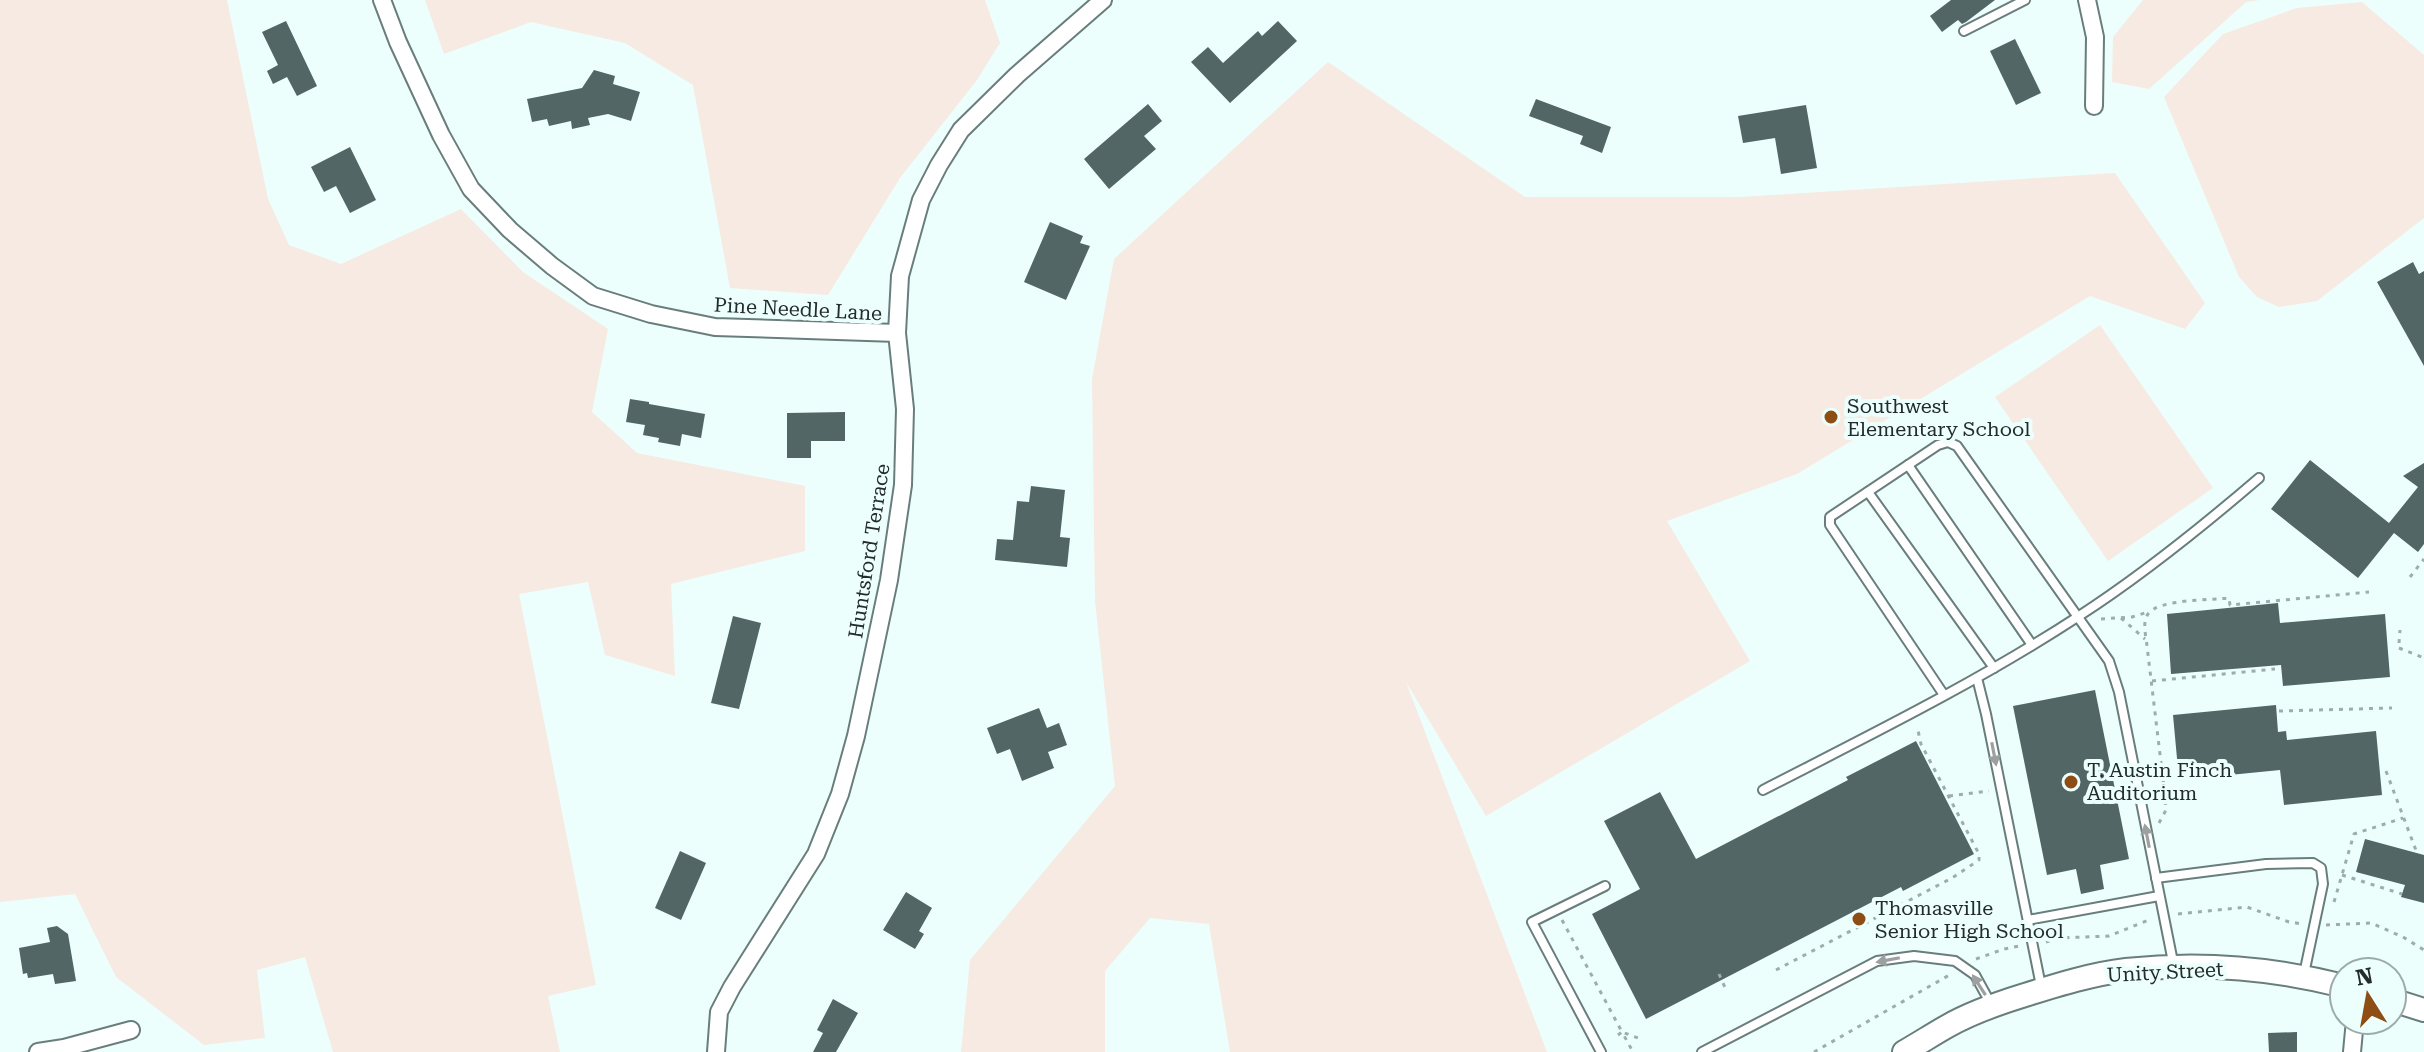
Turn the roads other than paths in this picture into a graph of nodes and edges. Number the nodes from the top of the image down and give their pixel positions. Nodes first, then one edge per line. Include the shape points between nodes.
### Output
1 (382, 0) edge
2 (1103, 0) edge
3 (2025, 0) edge
4 (2087, 0) edge
5 (1964, 31) dead end
6 (2094, 106) dead end
7 (897, 333) junction
8 (1908, 465) junction
9 (2259, 478) dead end
10 (1868, 492) junction
11 (2077, 618) junction
12 (2032, 645) junction
13 (1994, 668) junction
14 (1977, 678) junction
15 (1944, 695) junction
16 (1763, 790) dead end
17 (2156, 878) junction
18 (1605, 886) dead end
19 (2159, 896) junction
20 (2028, 920) junction
21 (2174, 967) junction
22 (2303, 976) junction
23 (2328, 982) edge
24 (2042, 990) junction
25 (1993, 1006) junction
26 (131, 1030) dead end
27 (38, 1052) edge
28 (716, 1052) edge
29 (1601, 1052) edge
30 (1702, 1052) edge
31 (1904, 1052) edge

1 - 7 street, Pine Needle Lane via 441,135 471,189 510,230 593,296 715,327
2 - 7 street, Huntsford Terrace via 961,130 939,165 921,200 900,276
3 - 5 lane
4 - 6 street via 2095,37
7 - 28 street, Huntsford Terrace via 905,409 903,485 856,736 816,854 719,1012
8 - 10 lane
8 - 11 lane via 1938,445 1957,446
8 - 12 lane
9 - 11 lane
10 - 13 lane
10 - 15 lane via 1830,517 1830,525
11 - 12 lane
17 -> 11 lane via 2119,692 2109,661
12 - 13 lane
13 - 14 lane
14 - 15 lane
14 -> 20 lane
15 - 16 lane
17 - 19 lane
17 - 22 lane via 2266,864 2313,863 2321,868 2323,884
18 - 29 lane via 1532,922
19 - 20 lane
19 - 21 lane
20 - 24 lane
21 - 22 street, Unity Street
21 - 24 street, Unity Street via 2124,970
22 - 23 street, Unity Street
24 - 25 street, Unity Street
25 -> 30 lane via 1975,975 1955,961 1914,956 1877,961
25 - 31 street, Unity Street
26 - 27 street

